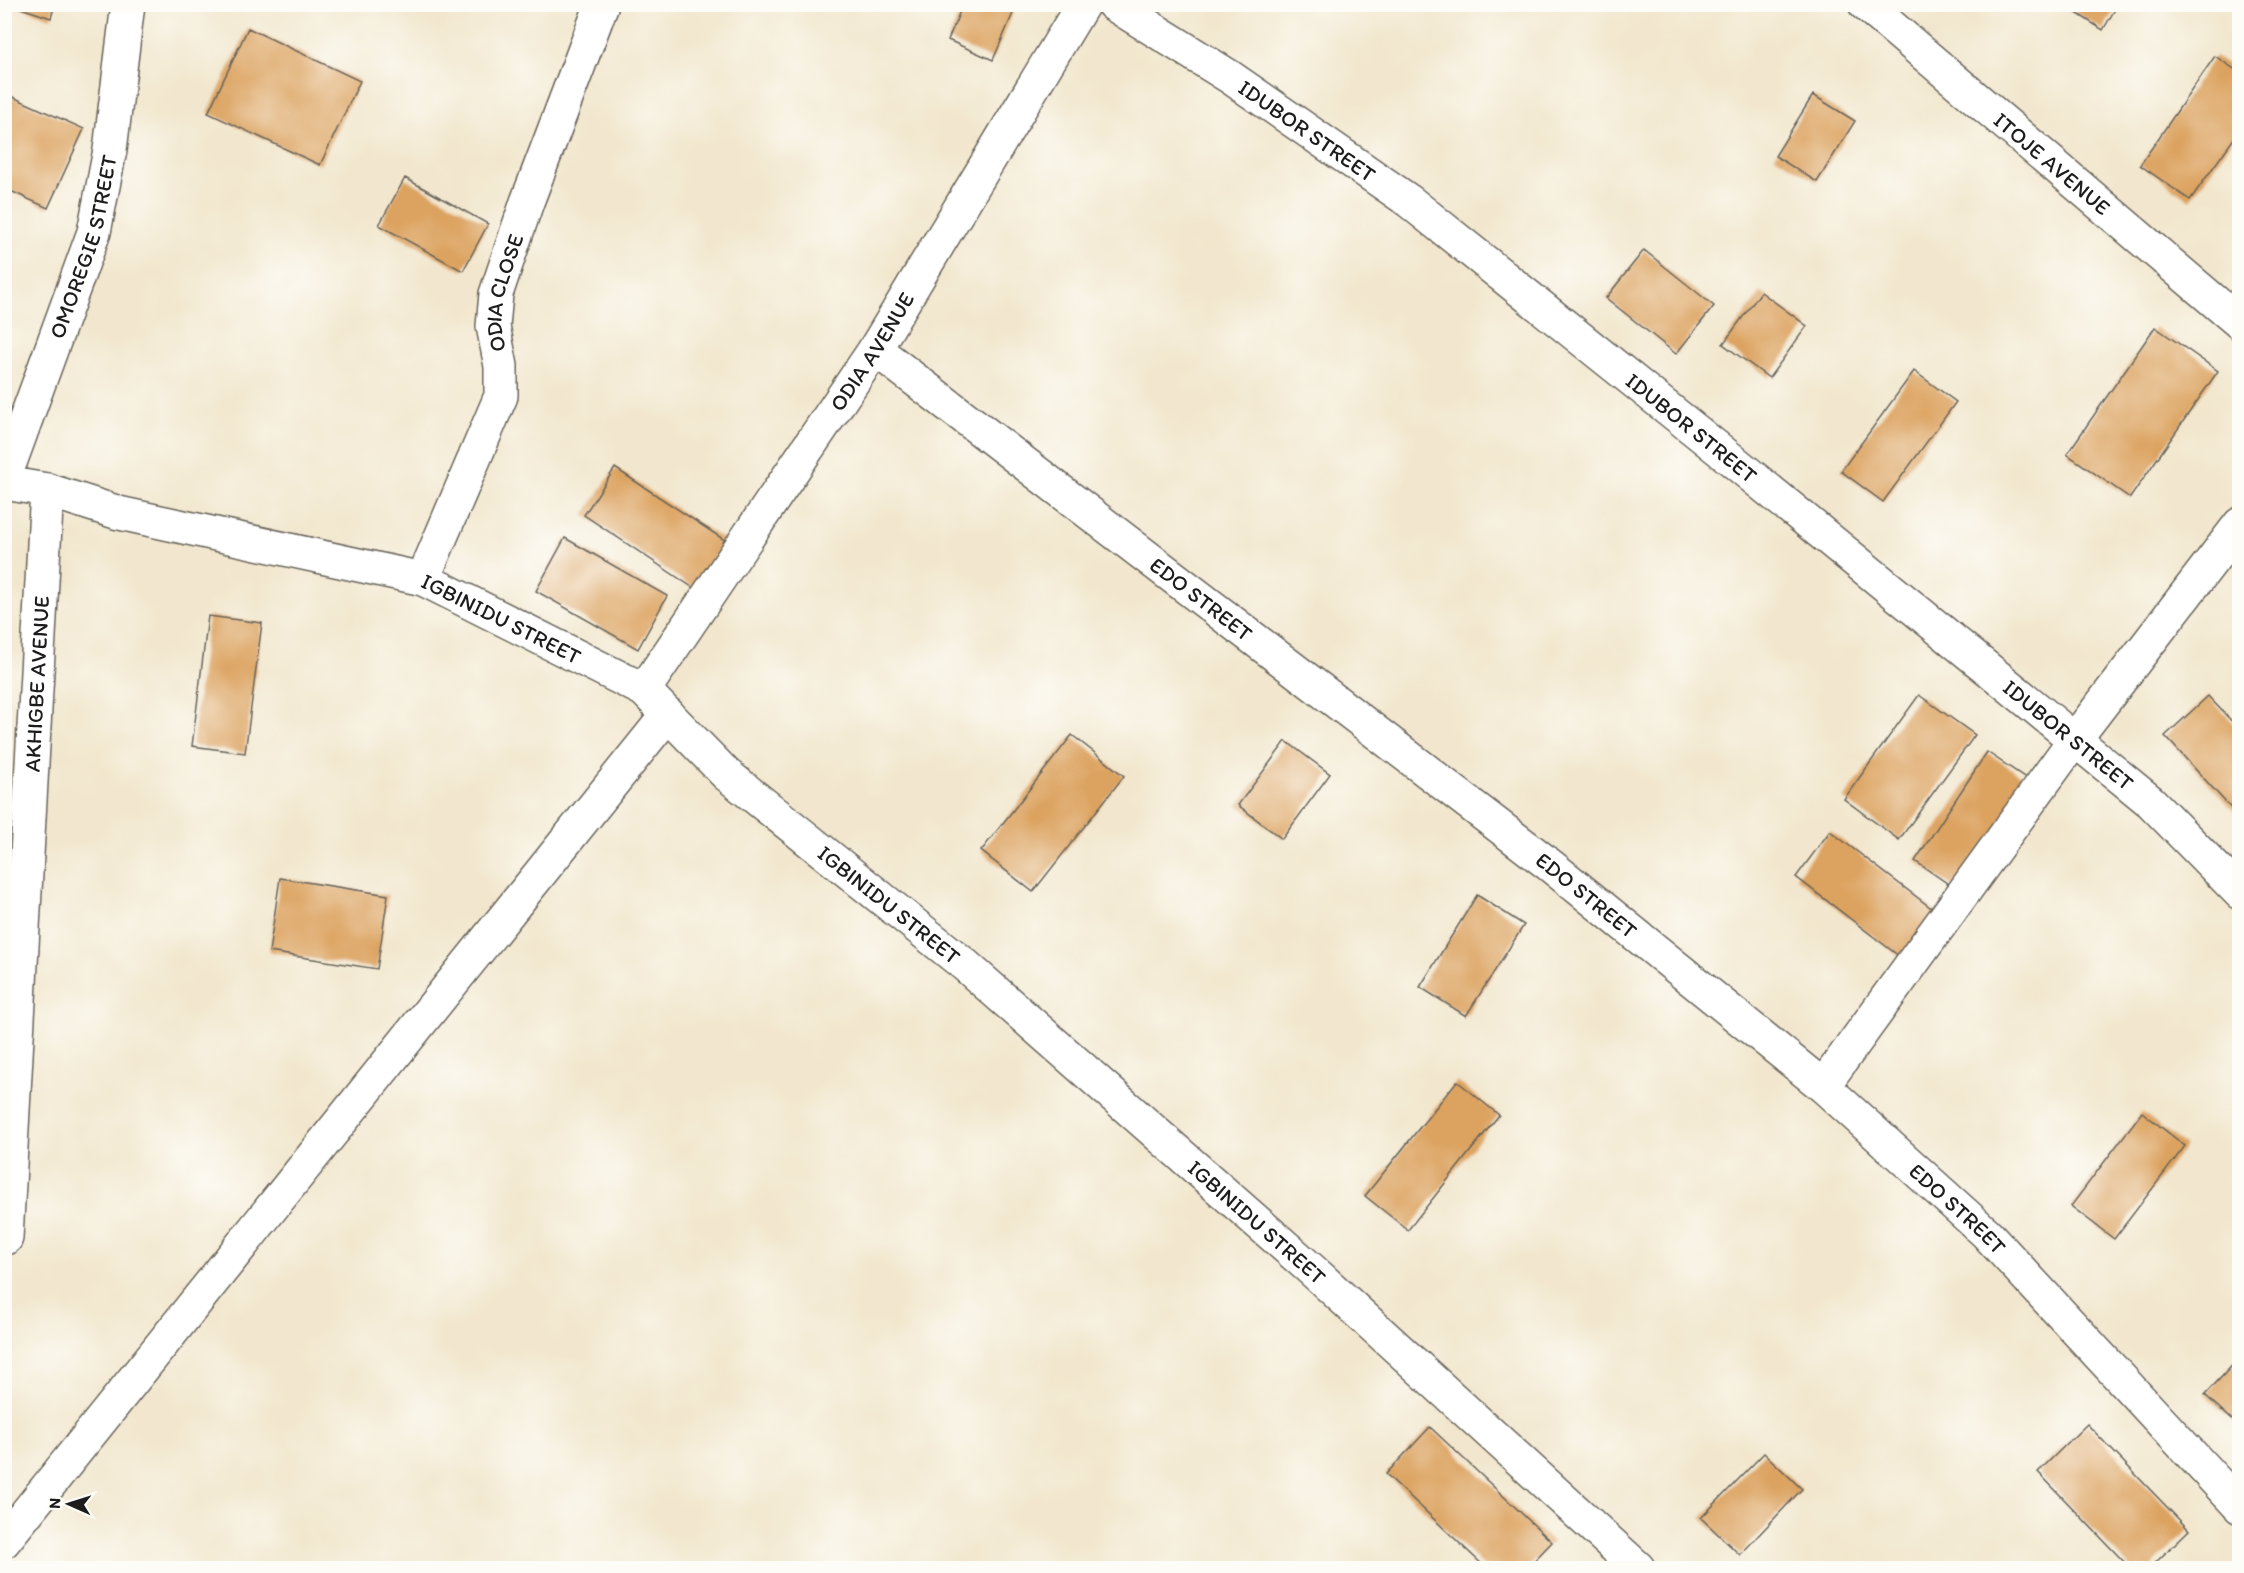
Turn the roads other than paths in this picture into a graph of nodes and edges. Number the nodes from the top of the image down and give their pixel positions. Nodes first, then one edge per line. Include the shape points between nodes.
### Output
1 (128, 4) edge
2 (602, 4) edge
3 (1083, 4) edge
4 (1113, 4) edge
5 (1865, 4) edge
6 (2240, 323) edge
7 (875, 349) junction
8 (4, 481) edge
9 (47, 490) junction
10 (2240, 524) edge
11 (423, 579) junction
12 (644, 690) junction
13 (668, 714) junction
14 (2075, 739) junction
15 (2240, 892) edge
16 (1823, 1086) junction
17 (6, 1238) edge
18 (2240, 1507) edge
19 (4, 1541) edge
20 (1638, 1569) edge

1 - 8 street, OMOREGIE STREET via 110,150 94,232
2 - 11 street, ODIA CLOSE via 496,294 493,326 501,366 501,396
3 - 7 street, ODIA AVENUE
4 - 14 street, IDUBOR STREET via 1230,77 1409,201
5 - 6 street, ITOJE AVENUE
7 - 12 street, ODIA AVENUE
7 - 16 street, EDO STREET via 1542,859
8 - 9 street, IGBINIDU STREET
9 - 11 street, IGBINIDU STREET via 119,513
9 - 17 street, AKHIGBE AVENUE
10 - 14 street
11 - 12 street, IGBINIDU STREET
12 - 13 street, IGBINIDU STREET
13 - 19 street
13 - 20 street, IGBINIDU STREET via 726,774 965,965 1295,1255
14 - 15 street, IDUBOR STREET via 2151,802
14 - 16 street
16 - 18 street, EDO STREET via 1986,1233

